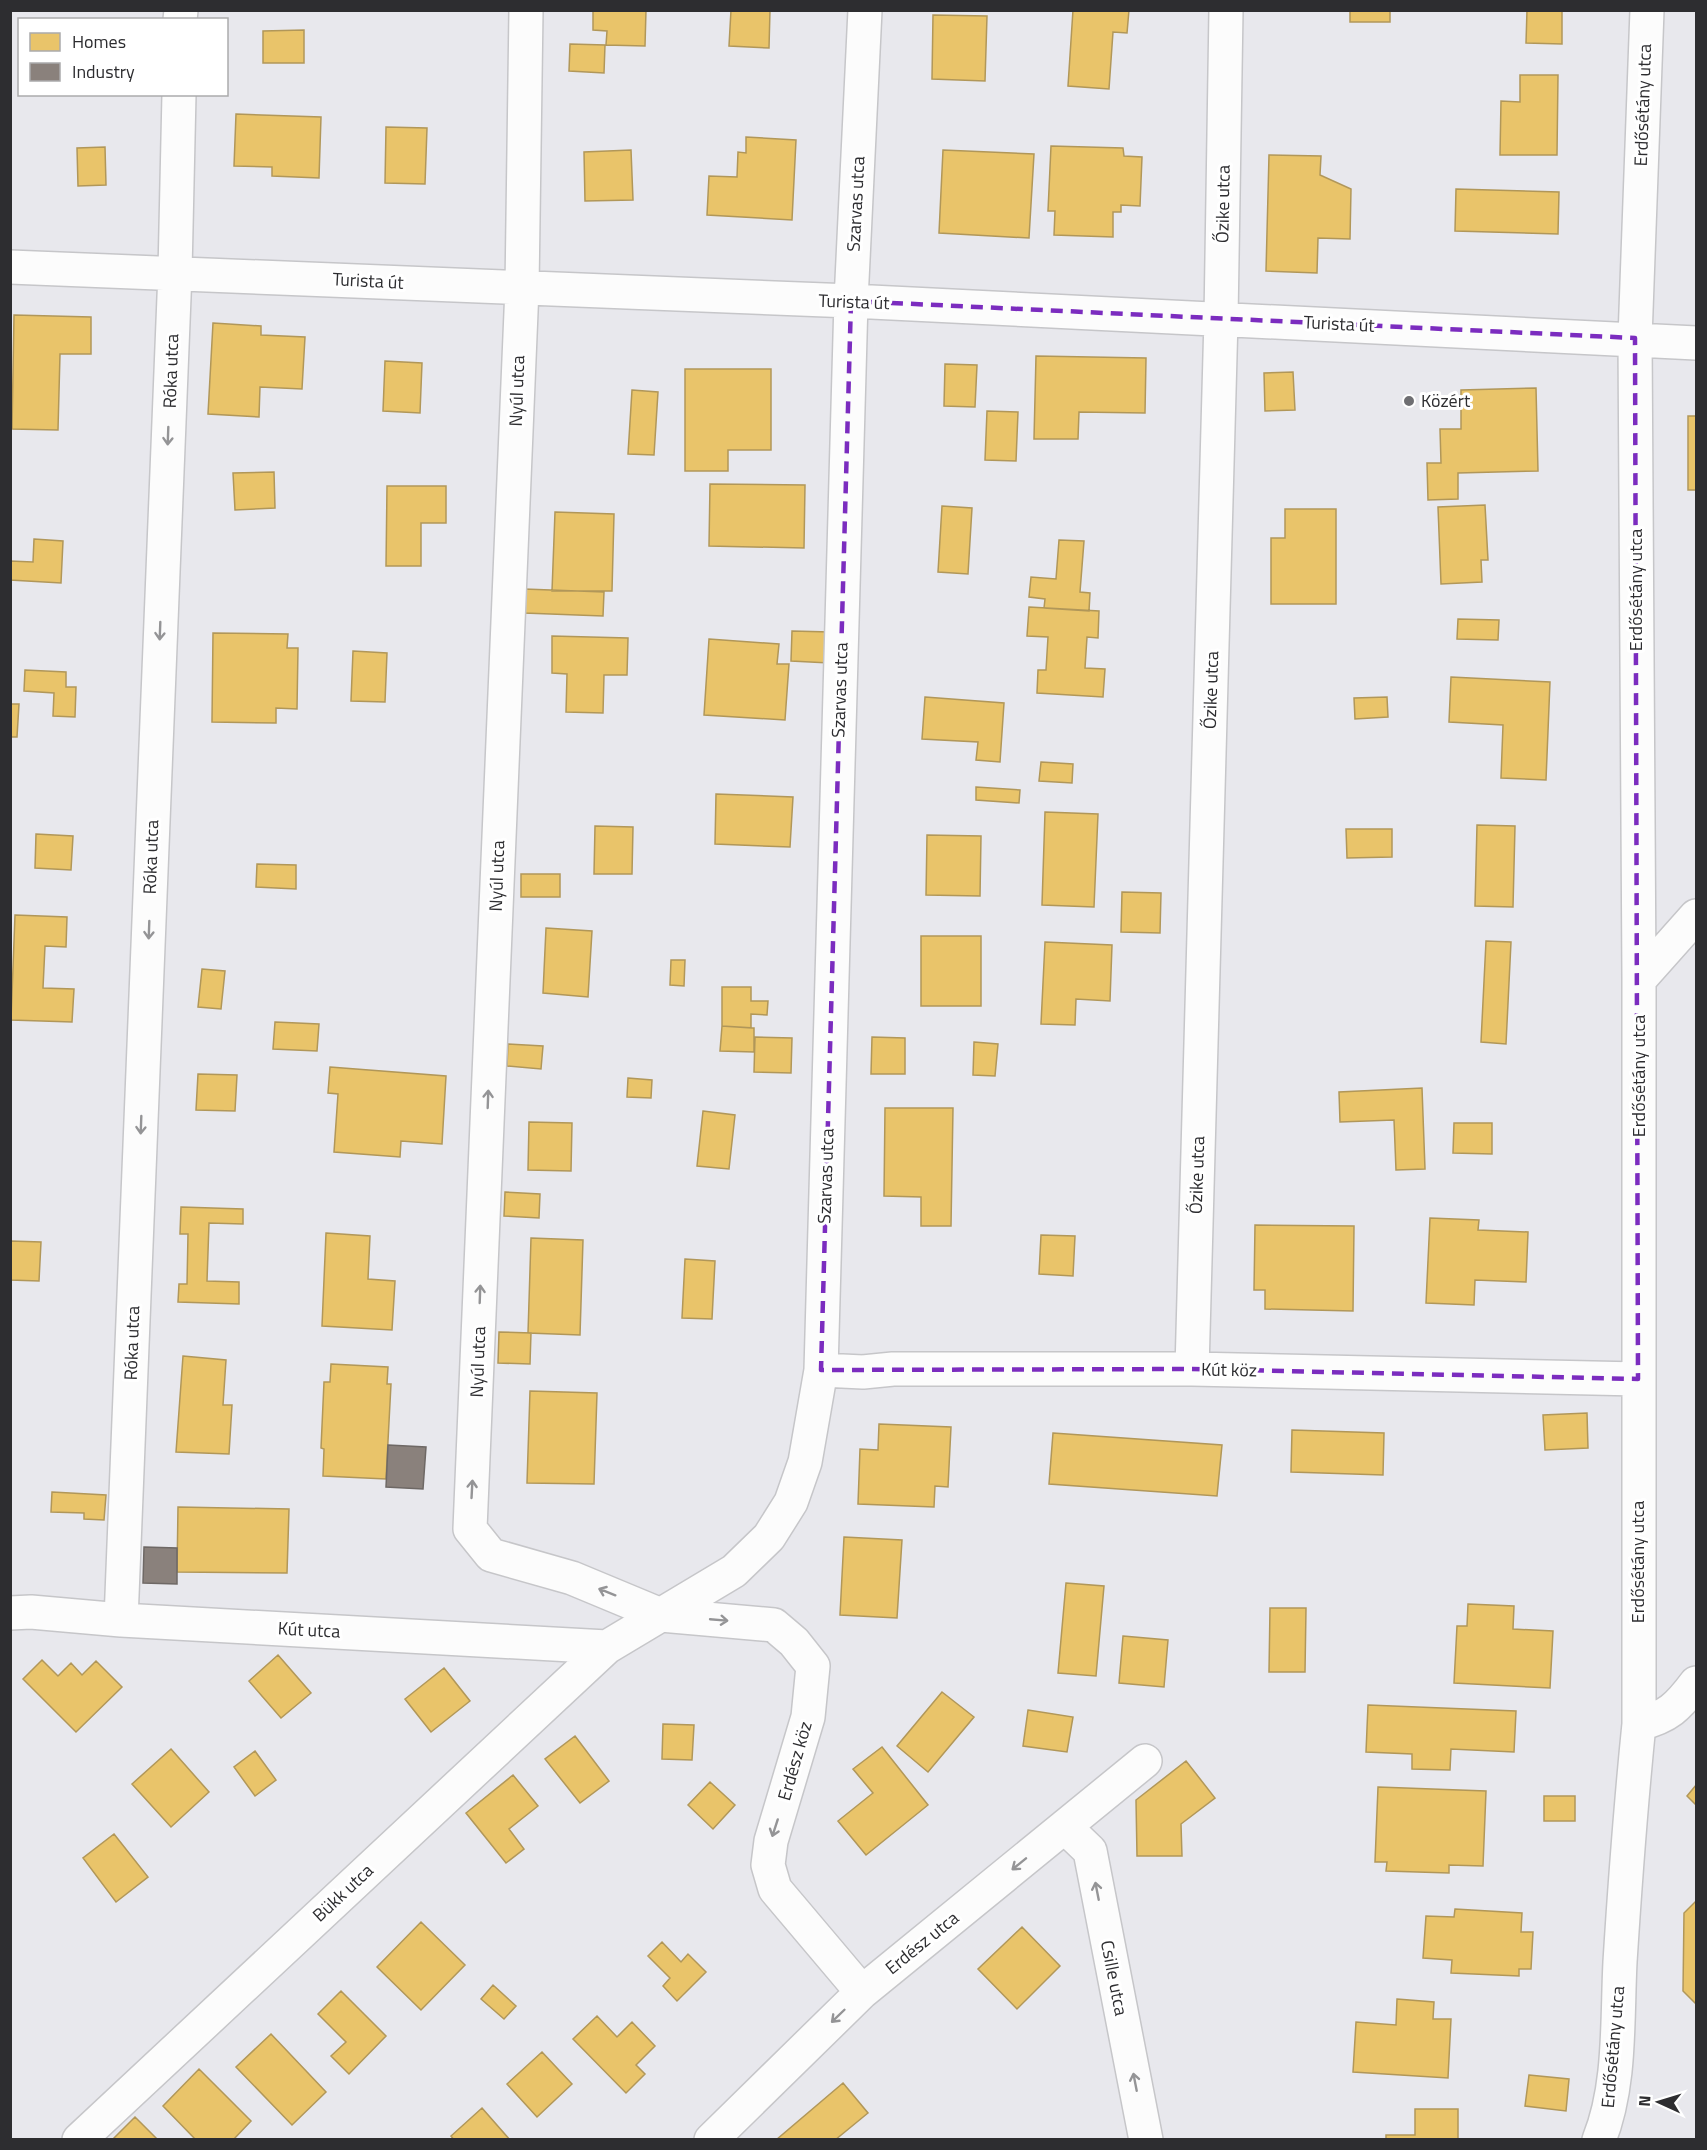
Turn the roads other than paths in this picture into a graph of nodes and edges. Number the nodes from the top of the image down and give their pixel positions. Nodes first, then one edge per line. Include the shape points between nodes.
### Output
1 (526, 10) edge
2 (865, 10) edge
3 (1226, 10) edge
4 (1647, 10) edge
5 (179, 96) edge
6 (10, 267) edge
7 (175, 272) junction
8 (522, 288) junction
9 (851, 301) junction
10 (1221, 319) junction
11 (1635, 338) junction
12 (1696, 343) edge
13 (1696, 915) edge
14 (1639, 980) junction
15 (1192, 1369) junction
16 (821, 1370) junction
17 (1638, 1379) junction
18 (10, 1613) edge
19 (661, 1615) junction
20 (121, 1620) junction
21 (607, 1647) junction
22 (1696, 1683) edge
23 (1639, 1724) junction
24 (1145, 1761) dead end
25 (1065, 1827) junction
26 (862, 1992) junction
27 (79, 2139) edge
28 (711, 2139) edge
29 (1146, 2139) edge
30 (1599, 2139) edge

1 - 8 street, Nyúl utca
2 - 9 street, Szarvas utca
3 - 10 street, Őzike utca
4 - 11 street, Erdősétány utca
5 - 7 street, Róka utca
6 - 7 street, Turista út
7 - 8 street, Turista út
7 -> 20 street, Róka utca
8 - 9 street, Turista út
19 -> 8 street, Nyúl utca via 572,1578 491,1555 470,1529
9 - 10 street, Turista út
9 - 16 street, Szarvas utca
10 - 11 street, Turista út
10 - 15 street, Őzike utca
11 - 12 street, Turista út
11 - 14 street, Erdősétány utca
13 - 14 street
14 - 17 street, Erdősétány utca
15 - 16 street, Kút köz
15 - 17 street, Kút köz
16 - 19 street, Szarvas utca via 805,1462 791,1502 769,1538 734,1571
17 - 23 street, Erdősétány utca
18 - 20 street, Kút utca
19 - 21 street, Bükk utca
19 -> 26 street, Erdész köz via 774,1625 813,1666 808,1717 771,1841 768,1865 775,1889
20 - 21 street, Kút utca
21 - 27 street, Bükk utca
22 - 23 street via 1681,1703 1661,1719
23 - 30 street, Erdősétány utca via 1627,1846 1615,2066 1606,2124
24 - 25 street, Erdész utca
25 -> 26 street, Erdész utca
29 -> 25 street, Csille utca via 1090,1851
26 -> 28 street, Erdész utca

